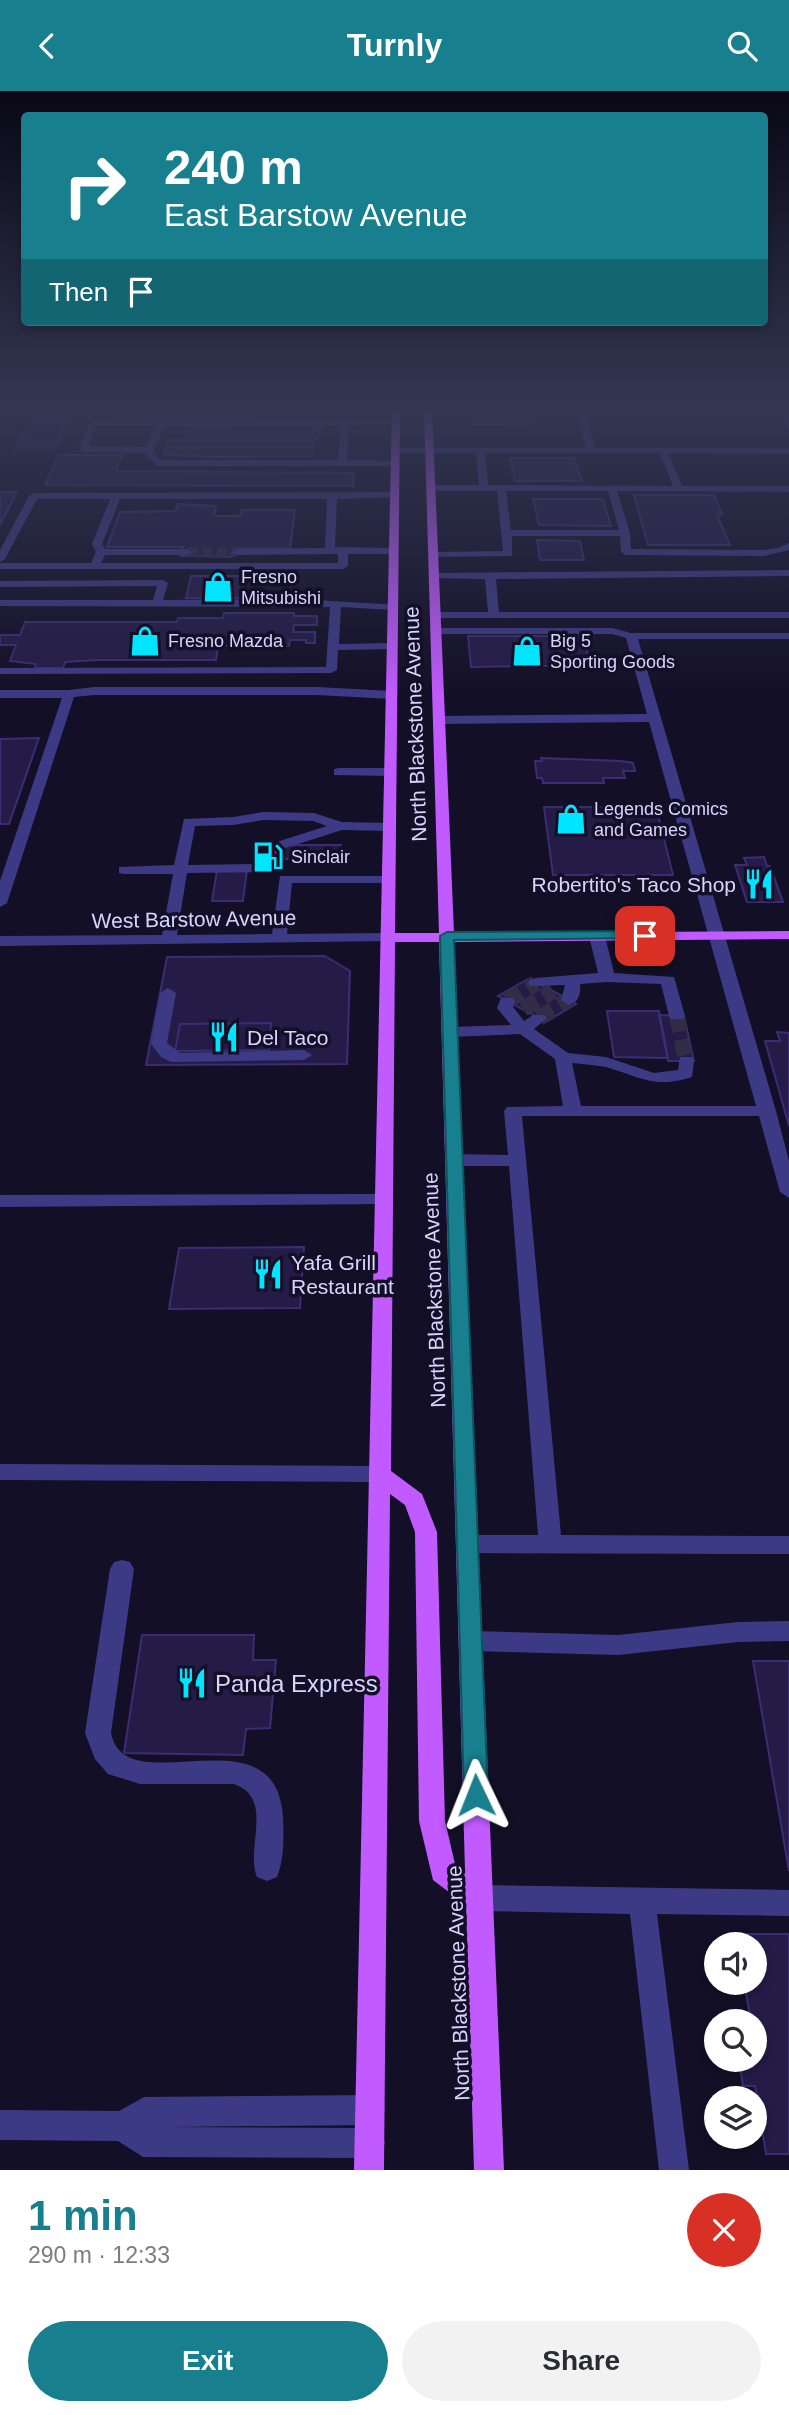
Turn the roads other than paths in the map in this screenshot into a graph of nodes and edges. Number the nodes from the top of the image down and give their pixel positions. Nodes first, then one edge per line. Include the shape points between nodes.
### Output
1 (29, 506) edge
2 (112, 506) edge
3 (332, 506) edge
4 (395, 506) edge
5 (432, 506) edge
6 (504, 506) edge
7 (617, 506) edge
8 (508, 533) junction
9 (625, 533) junction
10 (789, 546) edge
11 (339, 551) junction
12 (394, 551) junction
13 (101, 552) junction
14 (188, 552) tunnel mouth
15 (236, 552) tunnel mouth
16 (626, 552) junction
17 (433, 555) junction
18 (501, 555) junction
19 (0, 559) edge
20 (0, 566) edge
21 (95, 566) junction
22 (789, 573) edge
23 (625, 574) junction
24 (490, 575) junction
25 (504, 575) junction
26 (434, 576) junction
27 (0, 584) edge
28 (0, 603) edge
29 (157, 603) junction
30 (336, 605) junction
31 (394, 607) junction
32 (436, 615) junction
33 (789, 615) edge
34 (494, 616) junction
35 (436, 631) junction
36 (631, 636) junction
37 (789, 636) edge
38 (393, 646) junction
39 (333, 647) junction
40 (0, 671) edge
41 (69, 694) junction
42 (0, 695) edge
43 (392, 695) junction
44 (654, 718) junction
45 (439, 720) junction
46 (339, 772) dead end
47 (391, 772) junction
48 (341, 826) junction
49 (390, 827) junction
50 (271, 868) junction
51 (124, 870) dead end
52 (179, 870) junction
53 (285, 879) junction
54 (389, 880) junction
55 (0, 903) edge
56 (717, 935) junction
57 (789, 935) edge
58 (447, 936) junction
59 (597, 936) junction
60 (388, 938) junction
61 (279, 939) junction
62 (0, 941) edge
63 (168, 941) junction
64 (607, 977) junction
65 (572, 980) junction
66 (537, 983) tunnel mouth
67 (553, 992) tunnel mouth
68 (168, 993) dead end
69 (569, 1000) dead end
70 (513, 1009) dead end
71 (677, 1016) tunnel mouth
72 (540, 1019) tunnel mouth
73 (523, 1030) junction
74 (450, 1032) junction
75 (304, 1055) dead end
76 (563, 1056) junction
77 (686, 1061) dead end
78 (573, 1111) junction
79 (767, 1111) junction
80 (454, 1160) junction
81 (517, 1161) junction
82 (789, 1192) edge
83 (384, 1200) junction
84 (0, 1201) edge
85 (0, 1472) edge
86 (379, 1474) junction
87 (467, 1544) junction
88 (550, 1545) junction
89 (789, 1545) edge
90 (122, 1569) dead end
91 (789, 1631) edge
92 (471, 1641) junction
93 (267, 1868) dead end
94 (479, 1898) junction
95 (642, 1900) junction
96 (789, 1903) edge
97 (370, 2110) junction
98 (0, 2125) edge
99 (123, 2126) junction
100 (370, 2156) edge
101 (489, 2170) edge
102 (674, 2170) edge

1 - 19 street
2 - 13 street via 97,544
3 - 11 street via 330,548
4 - 12 main road, North Blackstone Avenue
5 - 17 main road, North Blackstone Avenue
6 - 8 street
7 - 9 street
8 - 9 street
8 - 18 street via 508,554
9 - 16 street
10 - 16 street via 764,552
11 - 12 street
11 - 15 street
11 - 21 street via 343,566
12 - 31 main road, North Blackstone Avenue
13 - 14 street
13 - 21 street
16 - 23 street via 622,561
17 - 18 street
17 - 26 main road, North Blackstone Avenue
18 - 25 street
20 - 21 street
22 - 23 street
23 - 25 street
24 - 25 street
24 - 26 street
24 - 34 street
26 - 32 main road, North Blackstone Avenue
27 - 29 street via 163,583
28 - 29 street
29 - 30 street
30 - 31 street
30 - 39 street
31 - 38 main road, North Blackstone Avenue
32 - 34 street
32 - 35 main road, North Blackstone Avenue
33 - 34 street
35 - 36 street via 612,631
35 - 45 main road, North Blackstone Avenue
36 - 37 street
36 - 44 street
38 - 39 street
38 - 43 main road, North Blackstone Avenue
39 - 40 street via 331,670
41 - 42 street
41 - 43 street via 91,699
41 - 55 street
43 - 47 main road, North Blackstone Avenue
44 - 45 street
44 - 56 street
45 - 58 main road, North Blackstone Avenue
46 - 47 street
47 - 49 main road, North Blackstone Avenue
48 - 49 street
48 - 50 street via 272,848
48 - 52 street via 314,817 189,822
49 - 54 main road, North Blackstone Avenue
50 - 52 street
50 - 53 street
51 - 52 street
52 - 63 street
53 - 54 street
53 - 61 street
54 - 60 main road, North Blackstone Avenue
56 - 57 main road
56 - 59 main road
56 - 79 street
58 - 59 main road
58 - 60 main road
58 - 74 main road, North Blackstone Avenue
59 - 64 street
60 - 61 street, West Barstow Avenue
60 - 83 main road, North Blackstone Avenue
61 - 63 street, West Barstow Avenue
62 - 63 street, West Barstow Avenue
64 - 65 street
64 - 71 street via 668,980
65 - 66 street
65 - 67 street
65 - 69 street
68 - 75 street via 159,1044 166,1053 177,1058
70 - 73 street
72 - 73 street
73 - 74 street
73 - 76 street
74 - 80 main road, North Blackstone Avenue
76 - 77 street via 606,1062 653,1078 686,1073
76 - 78 street
78 - 79 street
78 - 81 street via 513,1111
79 - 82 street
80 - 81 street
80 - 87 main road, North Blackstone Avenue
81 - 88 street
83 - 84 street
83 - 86 main road, North Blackstone Avenue
85 - 86 street
86 - 94 main road via 414,1500 426,1532 432,1821 443,1871
86 - 97 main road, North Blackstone Avenue
87 - 88 street
87 - 92 main road, North Blackstone Avenue
88 - 89 street
90 - 93 street via 100,1745 119,1767 136,1772 234,1772 257,1781 269,1804
91 - 92 street via 618,1645
92 - 94 main road, North Blackstone Avenue
94 - 95 street
94 - 101 main road, North Blackstone Avenue
95 - 96 street
95 - 102 street
97 - 99 street via 144,2112
97 - 100 main road, North Blackstone Avenue
98 - 99 street
99 - 100 street via 143,2142

